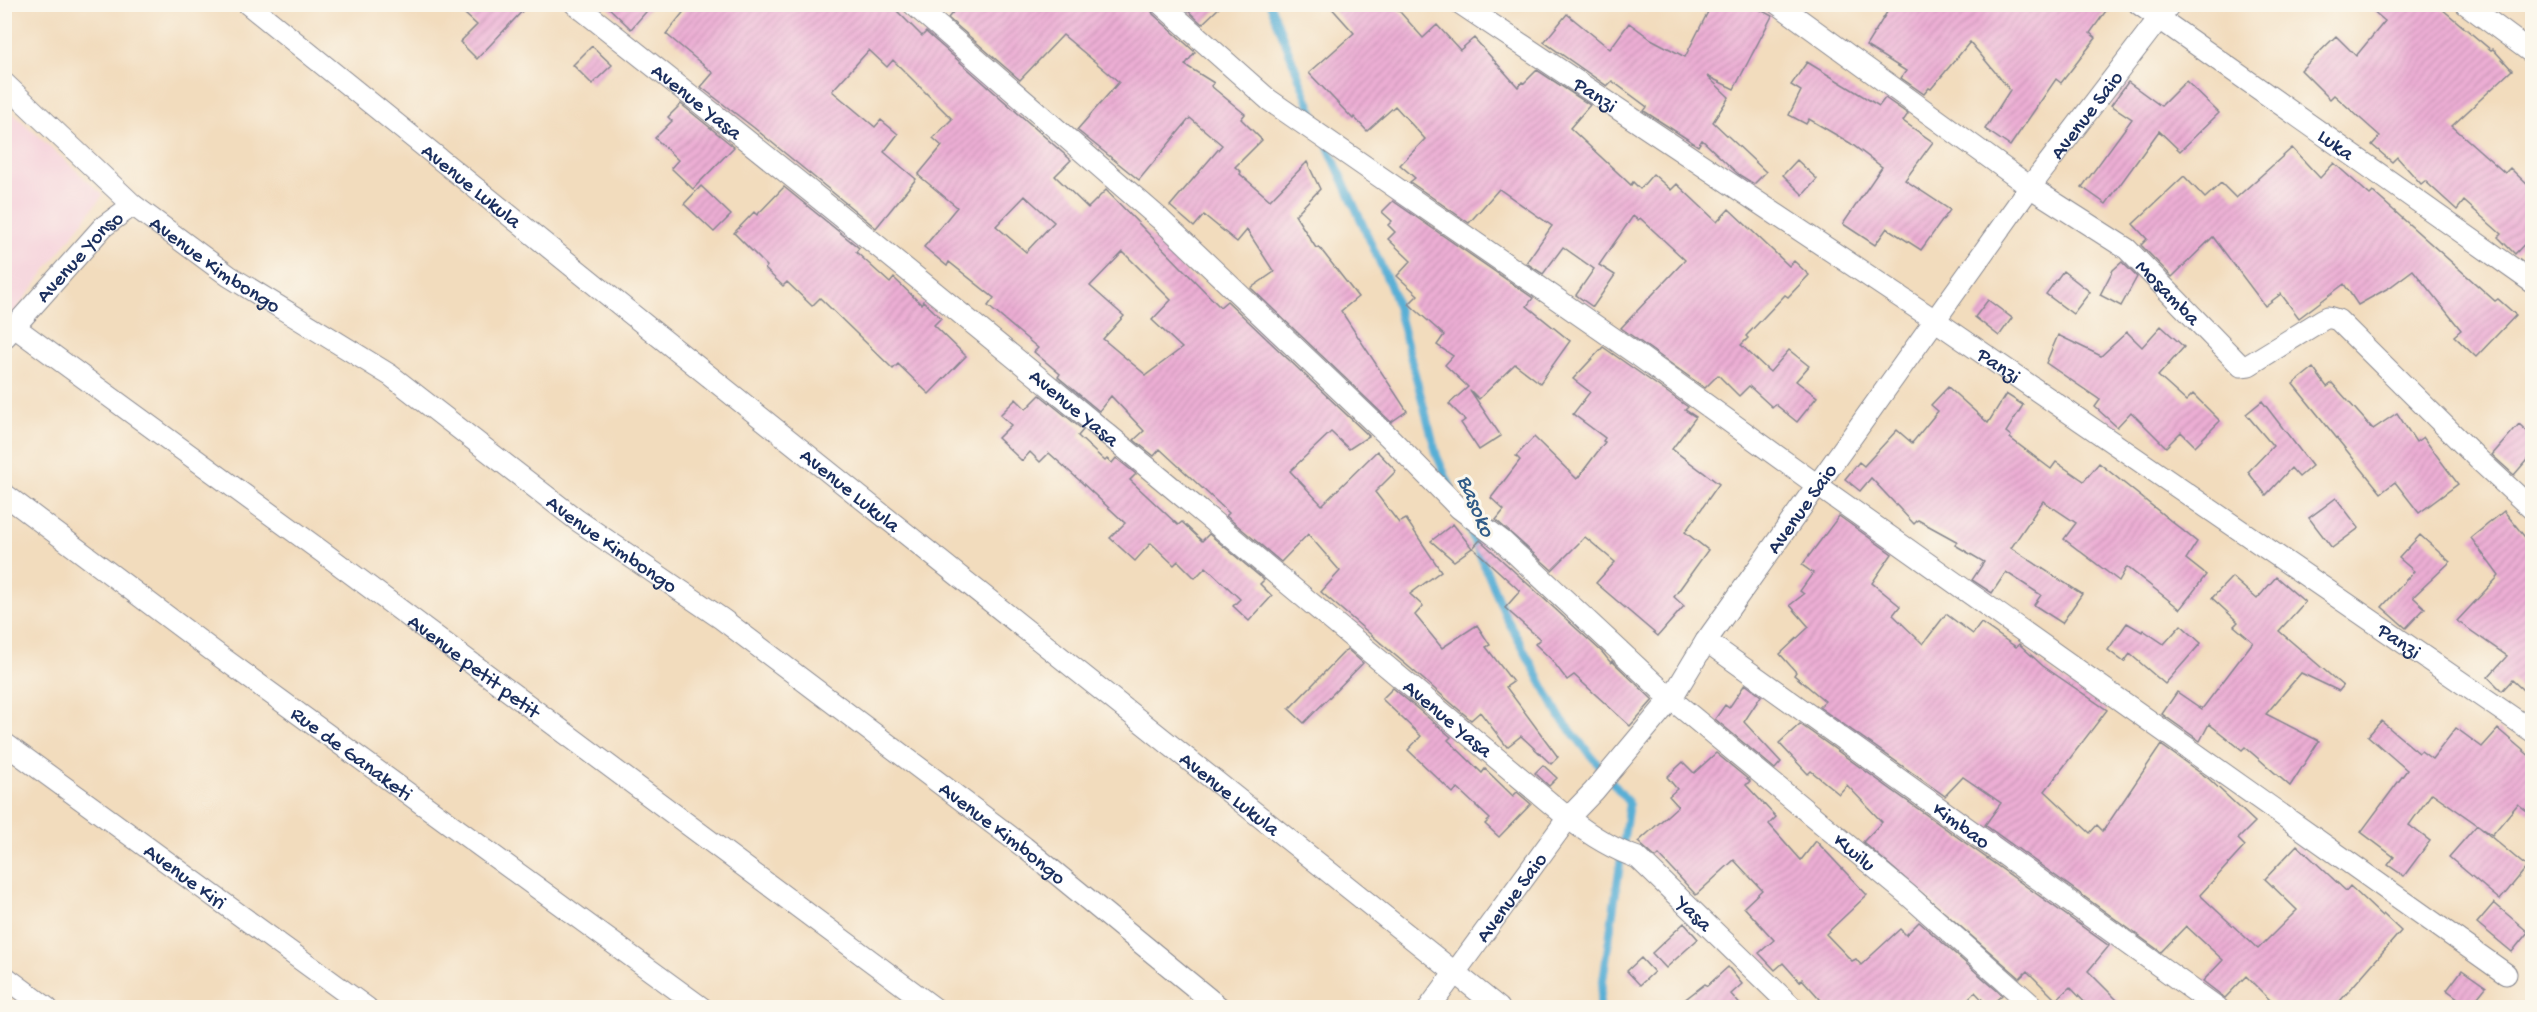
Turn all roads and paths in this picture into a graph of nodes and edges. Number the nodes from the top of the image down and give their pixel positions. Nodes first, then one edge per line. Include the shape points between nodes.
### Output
1 (248, 4) edge
2 (575, 4) edge
3 (913, 4) edge
4 (1161, 4) edge
5 (1461, 4) edge
6 (1778, 4) edge
7 (2139, 4) edge
8 (2466, 4) edge
9 (2165, 12) edge
10 (2532, 53) edge
11 (4, 83) edge
12 (2030, 187) junction
13 (133, 205) junction
14 (2532, 282) edge
15 (1936, 321) junction
16 (9, 332) edge
17 (1818, 485) junction
18 (4, 494) edge
19 (2532, 509) edge
20 (1706, 641) junction
21 (1671, 699) junction
22 (2532, 731) edge
23 (4, 743) edge
24 (1568, 818) junction
25 (1588, 833) joint
26 (1457, 972) junction
27 (2506, 974) dead end
28 (4, 976) edge
29 (46, 1008) edge
30 (367, 1008) edge
31 (702, 1008) edge
32 (934, 1008) edge
33 (1220, 1008) edge
34 (1429, 1008) edge
35 (1499, 1008) edge
36 (1793, 1008) edge
37 (2035, 1008) edge
38 (2218, 1008) edge

1 - 26 street, Avenue Lukula
2 - 24 street, Avenue Yasa via 1143,461
3 - 21 street, Kwilu via 1160,219 1459,508 1501,540
4 - 17 street via 1269,100 1507,262
5 - 15 street, Panzi
6 - 12 street, Mosamba
7 - 9 street, Luka
8 - 10 street
9 - 12 street, Avenue Saio
9 - 14 street, Luka
11 - 13 street, Avenue Kimbongo
12 - 15 street, Avenue Saio
12 - 19 street, Mosamba via 2127,249 2244,367 2328,317 2338,320
13 - 16 street, Avenue Yonso via 103,227
13 - 33 street, Avenue Kimbongo via 229,276 390,375 577,520 722,620 1024,847
15 - 17 street, Avenue Saio
15 - 22 street, Panzi
16 - 32 street, Avenue petit petit via 321,551
17 - 20 street, Avenue Saio
17 - 27 street
18 - 31 street, Rue de Ganaketi
20 - 21 street, Avenue Saio
20 - 38 street, Kimbao
21 - 24 street, Avenue Saio
21 - 37 street, Kwilu via 1908,895
23 - 30 street, Avenue Kiri
24 - 25 street, Avenue Yasa
24 - 26 street, Avenue Saio
25 - 36 street, Yasa via 1638,858
26 - 34 street, Avenue Saio
26 - 35 street, Avenue Lukula
28 - 29 street

